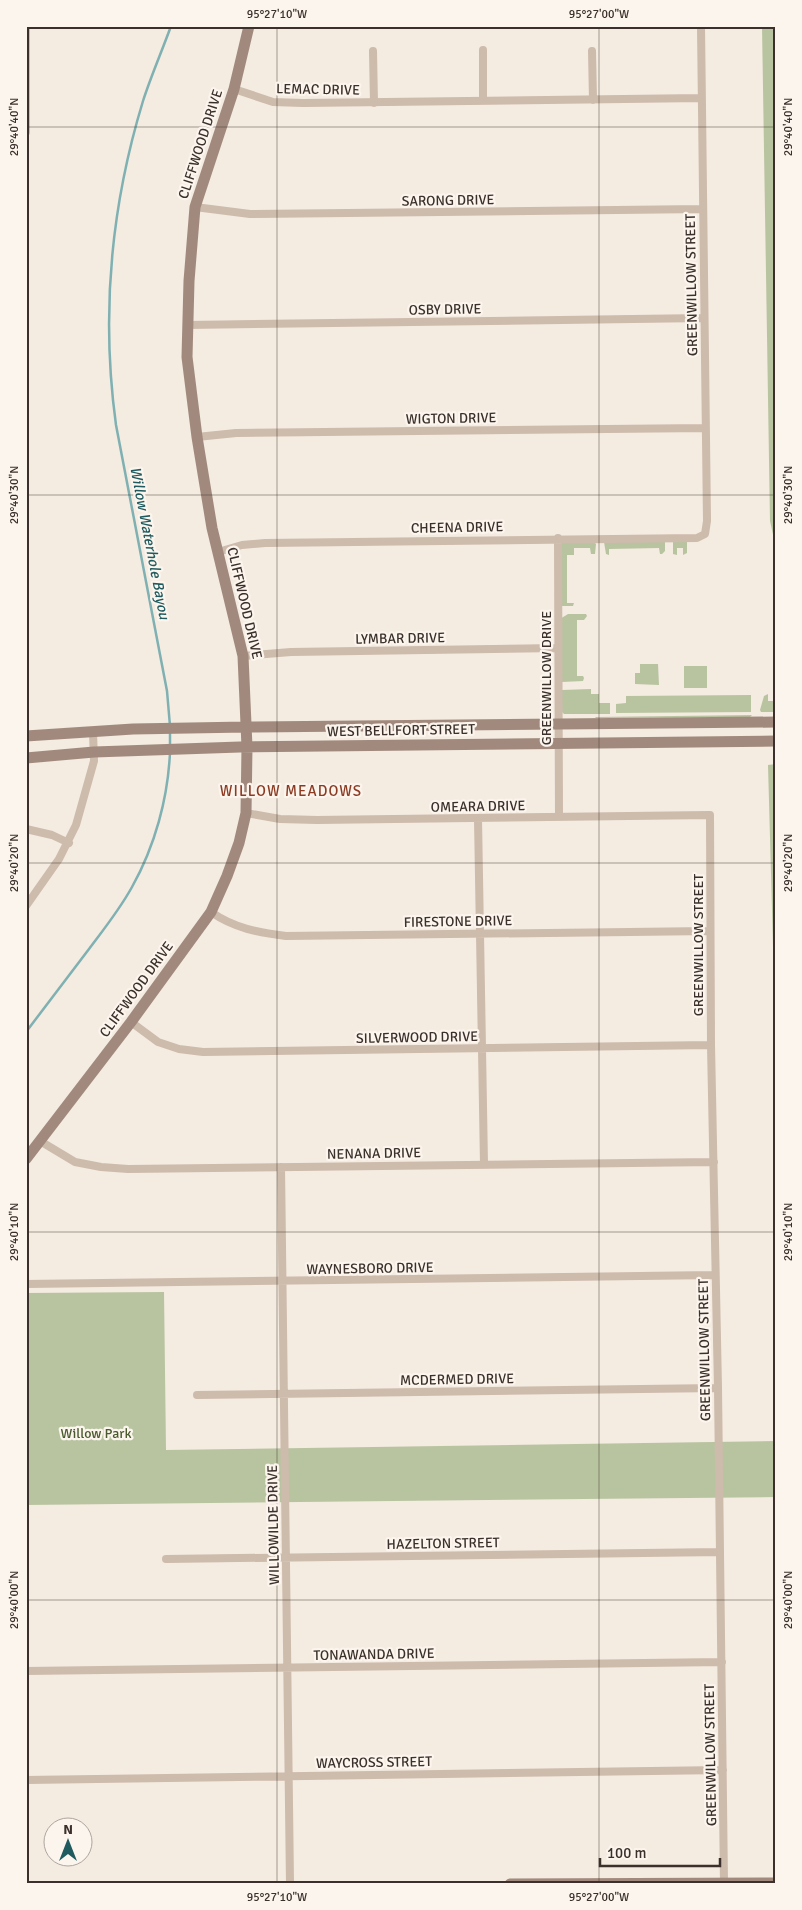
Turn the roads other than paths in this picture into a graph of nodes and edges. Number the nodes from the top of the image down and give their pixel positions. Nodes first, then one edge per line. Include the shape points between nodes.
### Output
1 (26, 26) edge
2 (249, 26) edge
3 (701, 26) edge
4 (482, 50) dead end
5 (373, 51) dead end
6 (592, 51) dead end
7 (234, 89) junction
8 (701, 98) junction
9 (593, 100) junction
10 (483, 101) junction
11 (374, 102) junction
12 (26, 132) edge
13 (195, 207) junction
14 (703, 209) junction
15 (704, 318) junction
16 (187, 325) junction
17 (706, 428) junction
18 (197, 437) junction
19 (558, 538) junction
20 (697, 538) joint
21 (218, 552) junction
22 (558, 648) junction
23 (244, 656) junction
24 (756, 722) junction
25 (776, 722) edge
26 (559, 725) junction
27 (400, 726) junction
28 (246, 727) junction
29 (93, 732) junction
30 (26, 736) edge
31 (756, 741) junction
32 (776, 741) edge
33 (559, 742) junction
34 (401, 745) junction
35 (247, 747) junction
36 (94, 752) junction
37 (26, 758) edge
38 (246, 813) junction
39 (710, 815) joint
40 (559, 817) junction
41 (478, 819) junction
42 (26, 829) edge
43 (69, 842) junction
44 (26, 906) edge
45 (211, 912) junction
46 (710, 931) junction
47 (480, 933) junction
48 (131, 1022) junction
49 (711, 1045) junction
50 (482, 1048) junction
51 (40, 1141) junction
52 (26, 1159) edge
53 (714, 1162) junction
54 (484, 1164) junction
55 (280, 1167) junction
56 (715, 1275) junction
57 (282, 1282) junction
58 (26, 1284) edge
59 (718, 1388) junction
60 (284, 1394) junction
61 (197, 1395) dead end
62 (720, 1552) junction
63 (286, 1557) junction
64 (166, 1559) dead end
65 (722, 1662) junction
66 (287, 1668) junction
67 (26, 1671) edge
68 (723, 1770) junction
69 (289, 1776) junction
70 (26, 1780) edge
71 (577, 1883) edge
72 (724, 1883) edge
73 (776, 1883) edge
74 (290, 1884) edge
75 (510, 1884) edge

1 - 12 street
2 - 7 main road, CLIFFWOOD DRIVE
3 - 8 street, GREENWILLOW STREET
4 - 10 street
5 - 11 street, LEMAC DRIVE
6 - 9 street
7 - 11 street, LEMAC DRIVE via 273,102
7 - 13 main road, CLIFFWOOD DRIVE
8 - 9 street, LEMAC DRIVE
8 - 14 street, GREENWILLOW STREET
9 - 10 street, LEMAC DRIVE
10 - 11 street, LEMAC DRIVE
13 - 14 street, SARONG DRIVE via 250,214
13 - 16 main road, CLIFFWOOD DRIVE
14 - 15 street, GREENWILLOW STREET
15 - 16 street, OSBY DRIVE
15 - 17 street, GREENWILLOW STREET
16 - 18 main road, CLIFFWOOD DRIVE via 186,357
17 - 18 street, WIGTON DRIVE via 236,433
17 - 20 street, GREENWILLOW STREET via 707,528 705,534
18 - 21 main road, CLIFFWOOD DRIVE
19 - 20 street, CHEENA DRIVE
19 - 21 street, CHEENA DRIVE via 265,542
19 - 22 street, GREENWILLOW DRIVE
21 - 23 main road, CLIFFWOOD DRIVE
22 - 23 street, LYMBAR DRIVE via 291,652
22 - 26 street, GREENWILLOW DRIVE
23 - 28 main road, CLIFFWOOD DRIVE
24 - 25 main road, WEST BELLFORT STREET
24 - 26 main road, WEST BELLFORT STREET
24 - 31 main road
26 - 27 main road, WEST BELLFORT STREET
26 - 33 street, GREENWILLOW DRIVE
27 - 28 main road, WEST BELLFORT STREET
27 - 34 main road
28 - 29 main road, WEST BELLFORT STREET
28 - 35 main road, CLIFFWOOD DRIVE
29 - 30 main road, WEST BELLFORT STREET
29 - 36 street
31 - 32 main road, WEST BELLFORT STREET
31 - 33 main road, WEST BELLFORT STREET
33 - 34 main road, WEST BELLFORT STREET
33 - 40 street, GREENWILLOW DRIVE
34 - 35 main road, WEST BELLFORT STREET
35 - 36 main road, WEST BELLFORT STREET
35 - 38 main road, CLIFFWOOD DRIVE
36 - 37 main road, WEST BELLFORT STREET
36 - 43 street via 85,796
38 - 41 street, OMEARA DRIVE via 280,819 317,820
38 - 45 main road, CLIFFWOOD DRIVE via 233,860
39 - 40 street, OMEARA DRIVE
39 - 46 street, GREENWILLOW STREET
40 - 41 street, OMEARA DRIVE
41 - 47 street
42 - 43 street
43 - 44 street
45 - 47 street, FIRESTONE DRIVE via 222,920 258,933 286,936
45 - 48 main road, CLIFFWOOD DRIVE
46 - 47 street, FIRESTONE DRIVE
46 - 49 street, GREENWILLOW STREET
47 - 50 street
48 - 50 street, SILVERWOOD DRIVE via 158,1042 203,1052
48 - 51 main road, CLIFFWOOD DRIVE
49 - 50 street, SILVERWOOD DRIVE
49 - 53 street, GREENWILLOW STREET
50 - 54 street
51 - 52 main road, CLIFFWOOD DRIVE
51 - 55 street, NENANA DRIVE via 75,1162 101,1167
53 - 54 street, NENANA DRIVE
53 - 56 street, GREENWILLOW STREET
54 - 55 street, NENANA DRIVE
55 - 57 street, WILLOWILDE DRIVE
56 - 57 street, WAYNESBORO DRIVE
56 - 59 street, GREENWILLOW STREET
57 - 58 street, WAYNESBORO DRIVE
57 - 60 street, WILLOWILDE DRIVE
59 - 60 street, MCDERMED DRIVE
59 - 62 street, GREENWILLOW STREET
60 - 61 street, MCDERMED DRIVE
60 - 63 street, WILLOWILDE DRIVE
62 - 63 street, HAZELTON STREET
62 - 65 street, GREENWILLOW STREET
63 - 64 street, HAZELTON STREET
63 - 66 street, WILLOWILDE DRIVE
65 - 66 street, TONAWANDA DRIVE
65 - 68 street, GREENWILLOW STREET
66 - 67 street, TONAWANDA DRIVE
66 - 69 street, WILLOWILDE DRIVE
68 - 69 street, WAYCROSS STREET
68 - 72 street, GREENWILLOW STREET
69 - 70 street, WAYCROSS STREET
69 - 74 street, WILLOWILDE DRIVE
71 - 72 main road
71 - 75 main road
72 - 73 main road

